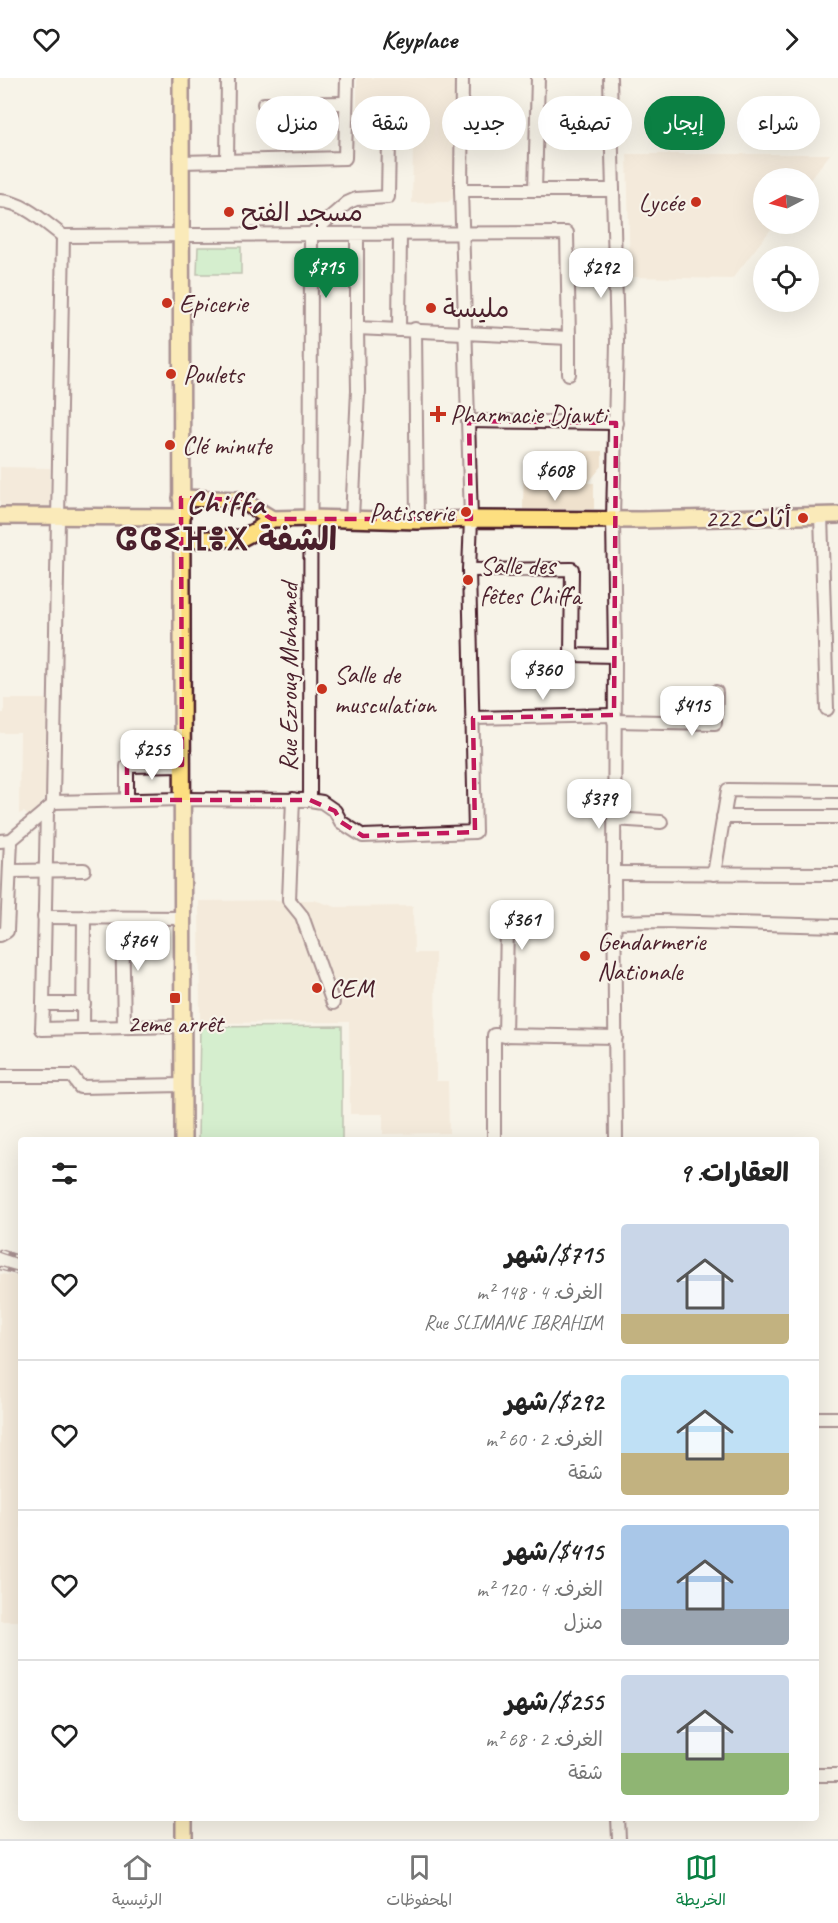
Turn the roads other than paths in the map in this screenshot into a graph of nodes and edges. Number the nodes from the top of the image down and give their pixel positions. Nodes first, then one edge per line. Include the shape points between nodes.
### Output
1 (181, 78) edge
2 (228, 78) edge
3 (347, 78) edge
4 (462, 78) edge
5 (538, 78) edge
6 (610, 78) edge
7 (339, 103) edge
8 (346, 103) junction
9 (389, 150) edge
10 (227, 161) junction
11 (181, 162) junction
12 (461, 190) junction
13 (535, 190) junction
14 (613, 190) junction
15 (0, 201) edge
16 (311, 234) junction
17 (357, 234) junction
18 (400, 234) junction
19 (462, 235) junction
20 (63, 236) junction
21 (181, 236) junction
22 (357, 328) junction
23 (399, 328) junction
24 (415, 329) junction
25 (465, 332) junction
26 (569, 338) junction
27 (569, 374) dead end
28 (469, 421) junction
29 (616, 423) junction
30 (181, 498) junction
31 (821, 515) junction
32 (838, 515) edge
33 (0, 516) edge
34 (182, 517) junction
35 (60, 518) junction
36 (311, 518) junction
37 (272, 519) junction
38 (352, 519) junction
39 (471, 519) junction
40 (613, 519) junction
41 (417, 521) junction
42 (182, 540) junction
43 (469, 570) junction
44 (615, 656) junction
45 (716, 692) dead end
46 (827, 709) dead end
47 (473, 718) junction
48 (614, 718) junction
49 (182, 765) junction
50 (838, 791) edge
51 (182, 799) junction
52 (293, 799) junction
53 (310, 800) junction
54 (127, 801) junction
55 (50, 806) junction
56 (723, 817) junction
57 (838, 817) edge
58 (614, 819) junction
59 (661, 822) dead end
60 (5, 840) edge
61 (84, 870) dead end
62 (10, 871) junction
63 (45, 871) junction
64 (614, 873) junction
65 (714, 874) junction
66 (838, 874) edge
67 (44, 917) junction
68 (84, 917) junction
69 (122, 918) junction
70 (182, 918) junction
71 (614, 922) junction
72 (507, 924) dead end
73 (838, 926) edge
74 (0, 934) edge
75 (43, 1004) junction
76 (84, 1004) junction
77 (333, 1004) dead end
78 (182, 1026) junction
79 (124, 1027) junction
80 (83, 1028) junction
81 (505, 1036) junction
82 (616, 1037) junction
83 (0, 1076) edge
84 (183, 1085) junction
85 (183, 1137) edge
86 (494, 1137) edge
87 (616, 1137) edge
88 (819, 1418) edge
89 (838, 1418) edge
90 (819, 1775) edge
91 (838, 1775) edge
92 (184, 1821) edge
93 (618, 1821) edge
94 (184, 1839) edge
95 (619, 1839) edge

1 - 11 main road
2 - 10 street
3 - 8 street
4 - 12 street
5 - 13 street
6 - 14 street
7 - 8 street
8 - 10 street via 345,158
9 - 16 street via 387,197 347,203
10 - 11 street
11 - 21 main road
12 - 13 street
12 - 19 street
13 - 14 street
14 - 29 street
15 - 20 street via 22,206
16 - 17 street
16 - 21 street
16 - 36 street, Rue Ezroug Mohamed
17 - 18 street
17 - 22 street
18 - 19 street
18 - 23 street
19 - 25 street
19 - 26 street via 567,233
20 - 21 street
20 - 35 street
21 - 30 main road
22 - 23 street
22 - 38 street
23 - 24 street
24 - 25 street
24 - 41 street
25 - 26 street
25 - 28 street
26 - 27 street
28 - 29 street
28 - 39 street
29 - 40 street
30 - 34 main road
30 - 37 main road via 241,500
31 - 32 main road
31 - 40 main road
31 - 46 street
33 - 35 main road
34 - 35 main road
34 - 42 main road
35 - 55 street
36 - 37 main road
36 - 38 main road
36 - 53 street, Rue Ezroug Mohamed
37 - 42 main road via 242,538
38 - 41 main road
39 - 40 main road
39 - 41 main road
39 - 43 street
40 - 44 street
42 - 49 main road
43 - 44 street via 572,569 572,655
43 - 47 street
44 - 48 street
45 - 48 street via 715,723
47 - 48 street
47 - 53 street via 475,832 363,836 341,822 335,811 322,802
48 - 58 street
49 - 51 main road
49 - 54 street via 127,766
50 - 56 street via 728,790
51 - 52 street
51 - 54 street
51 - 70 main road
52 - 53 street
52 - 77 street via 289,900 302,916
54 - 55 street
55 - 60 street
55 - 63 street
56 - 57 street
56 - 65 street
58 - 59 street
58 - 64 street
60 - 62 street
61 - 63 street
62 - 63 street
62 - 74 street via 7,931
63 - 67 street
64 - 65 street
64 - 71 street
65 - 66 street
67 - 68 street
67 - 75 street
68 - 69 street
68 - 76 street
69 - 70 street
69 - 79 street
70 - 78 main road
71 - 73 street
71 - 82 street
72 - 81 street
75 - 76 street
75 - 80 street via 42,1029
76 - 80 street
78 - 79 street
78 - 84 main road
79 - 80 street
81 - 82 street
81 - 86 street via 494,1035
82 - 87 street
83 - 84 street via 72,1076 80,1087
84 - 85 main road
88 - 89 street
90 - 91 street
92 - 94 main road
93 - 95 street

